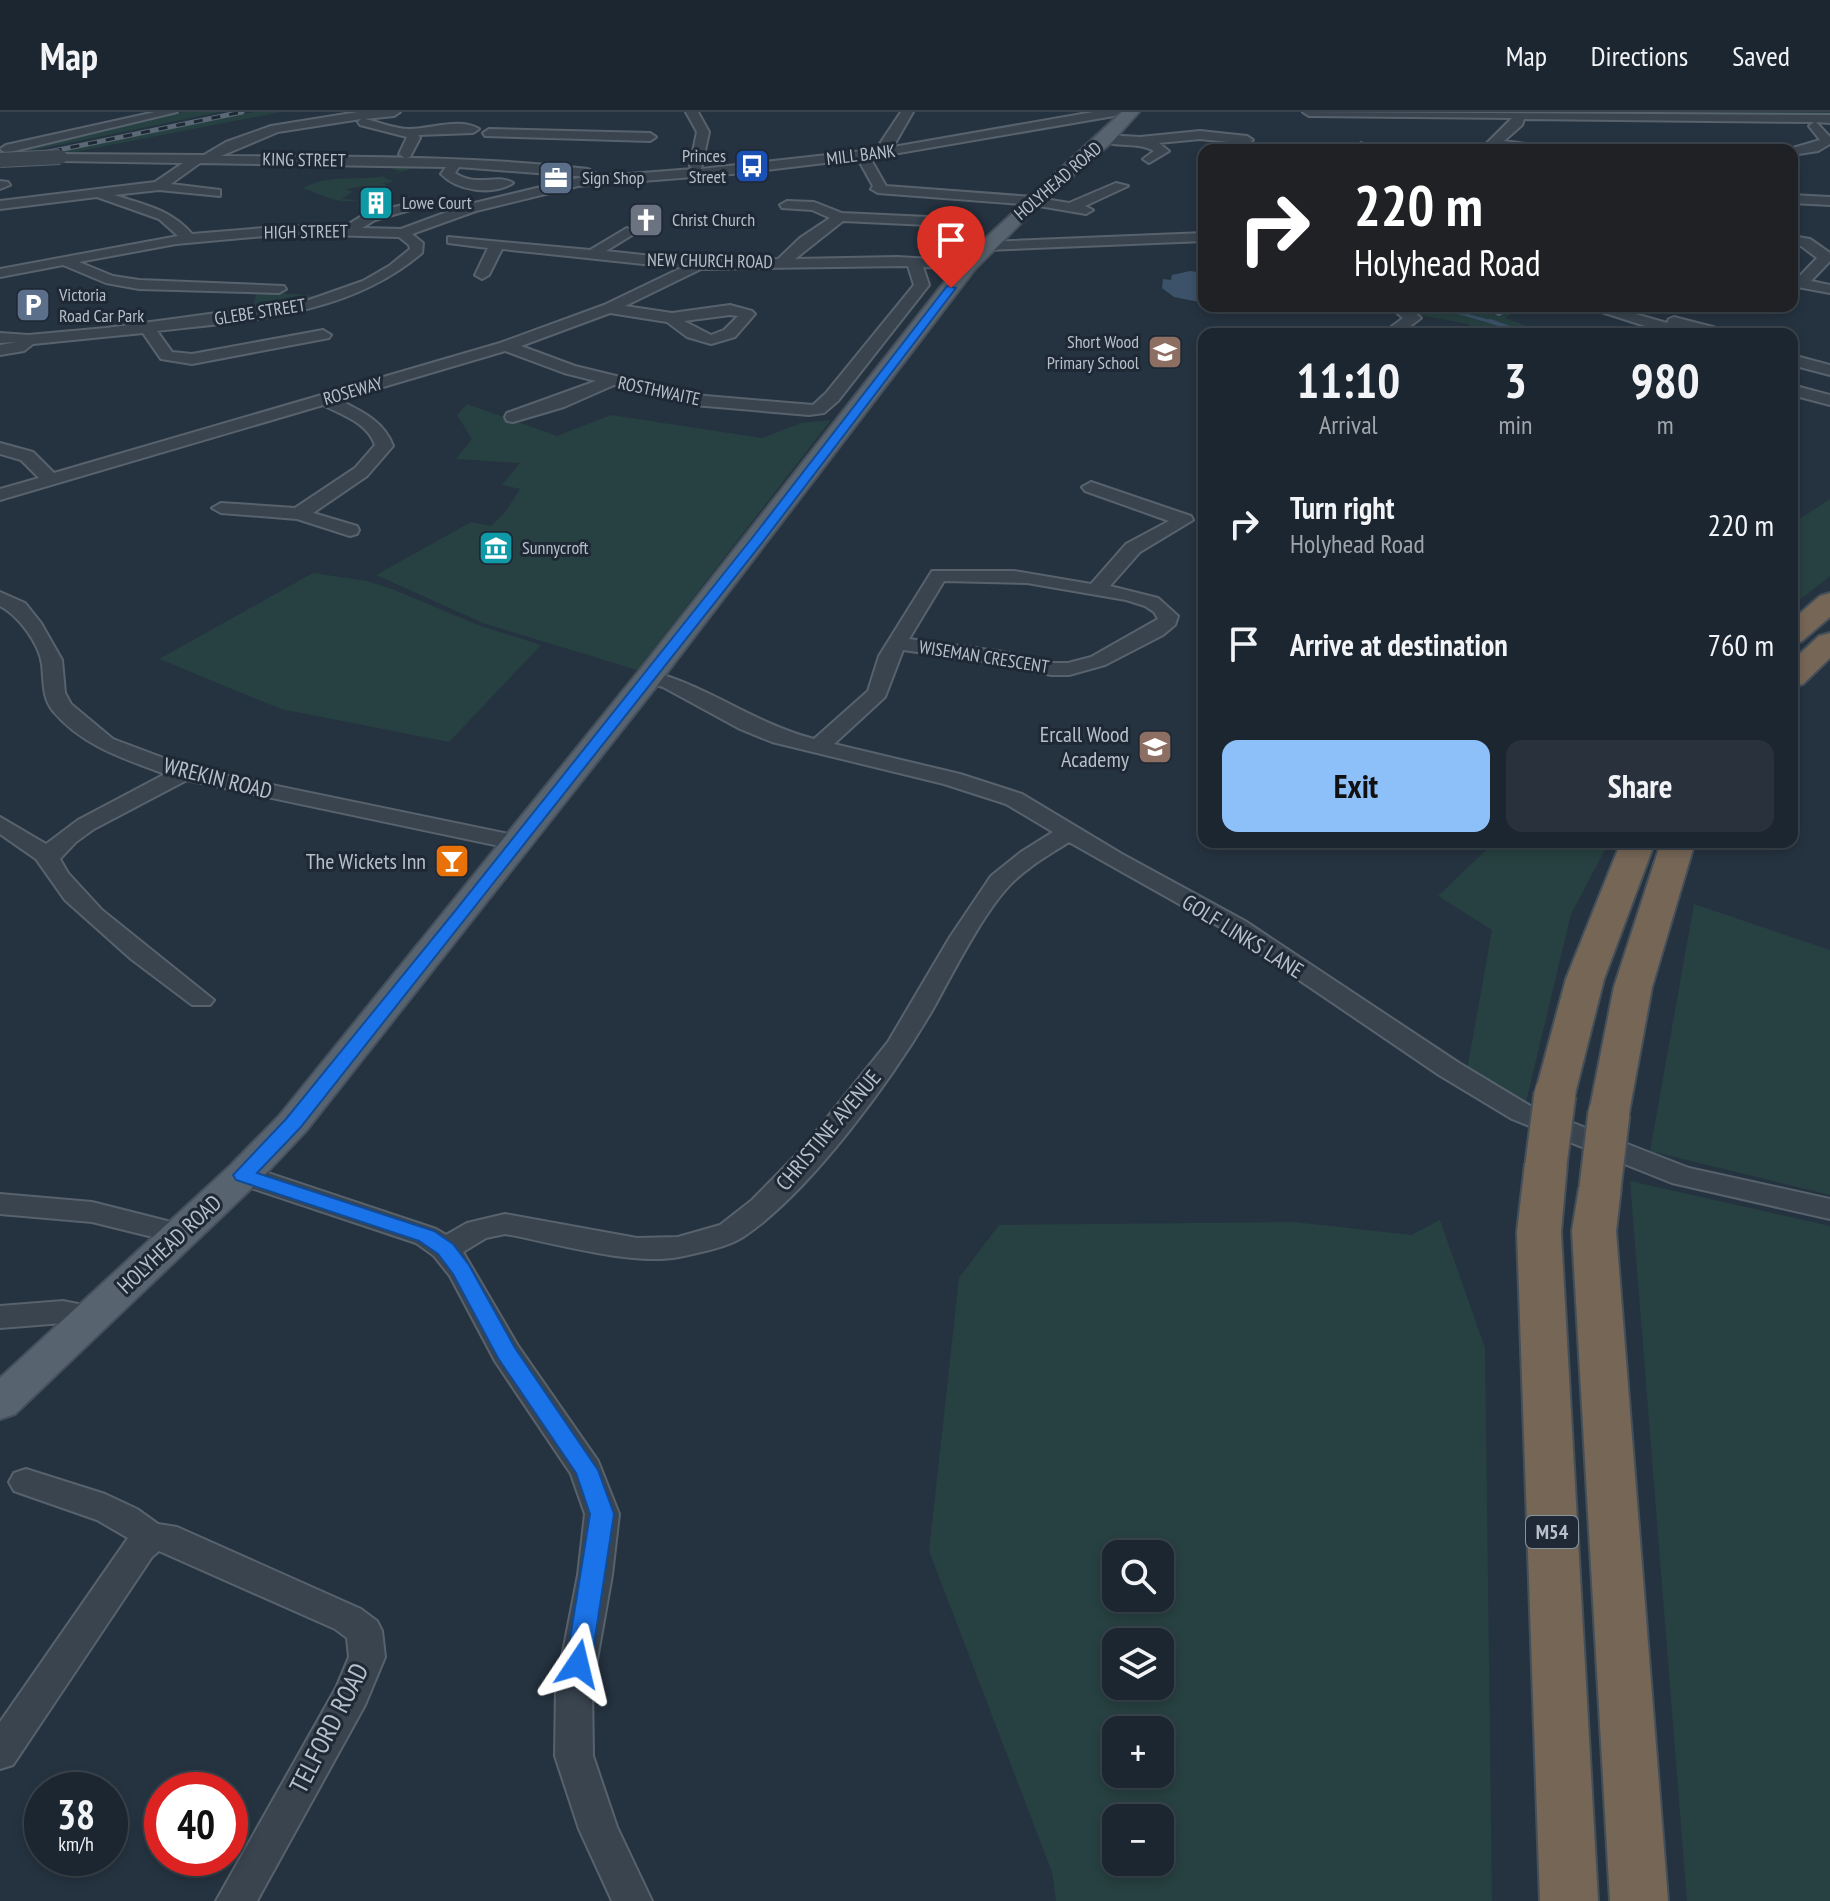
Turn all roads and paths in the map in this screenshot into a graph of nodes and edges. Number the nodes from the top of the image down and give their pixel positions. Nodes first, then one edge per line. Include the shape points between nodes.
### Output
1 (171, 112) edge
2 (394, 112) edge
3 (692, 112) edge
4 (707, 112) edge
5 (906, 112) edge
6 (1309, 112) edge
7 (1421, 113) edge
8 (1119, 114) edge
9 (354, 116) junction
10 (1518, 118) junction
11 (1830, 119) edge
12 (498, 121) dead end
13 (1815, 126) junction
14 (1830, 126) edge
15 (473, 129) dead end
16 (409, 133) junction
17 (650, 139) dead end
18 (1106, 139) junction
19 (1145, 140) junction
20 (1247, 140) dead end
21 (838, 143) dead end
22 (1494, 144) edge
23 (1798, 150) edge
24 (2, 151) edge
25 (469, 151) junction
26 (889, 151) junction
27 (383, 153) dead end
28 (405, 154) junction
29 (862, 155) junction
30 (203, 158) junction
31 (1149, 159) dead end
32 (821, 160) junction
33 (696, 166) dead end
34 (606, 178) junction
35 (506, 183) dead end
36 (159, 186) junction
37 (1121, 186) dead end
38 (878, 189) junction
39 (102, 193) junction
40 (215, 193) dead end
41 (1798, 199) edge
42 (1033, 201) junction
43 (1830, 201) edge
44 (419, 203) dead end
45 (0, 205) edge
46 (787, 205) dead end
47 (1071, 207) junction
48 (850, 209) junction
49 (1086, 210) dead end
50 (949, 222) dead end
51 (348, 231) junction
52 (627, 232) dead end
53 (402, 233) junction
54 (1198, 237) edge
55 (188, 239) junction
56 (453, 240) dead end
57 (1798, 241) edge
58 (497, 245) junction
59 (987, 246) junction
60 (591, 255) junction
61 (64, 260) junction
62 (914, 262) junction
63 (782, 263) junction
64 (698, 265) junction
65 (968, 265) junction
66 (0, 273) edge
67 (482, 275) dead end
68 (1798, 281) edge
69 (1798, 283) edge
70 (279, 289) dead end
71 (1830, 289) edge
72 (609, 308) junction
73 (1405, 312) edge
74 (1612, 312) edge
75 (1634, 312) edge
76 (672, 318) dead end
77 (147, 328) junction
78 (1399, 328) edge
79 (1666, 328) edge
80 (1698, 328) edge
81 (323, 335) dead end
82 (9, 343) edge
83 (506, 346) junction
84 (1798, 361) edge
85 (1830, 369) edge
86 (610, 381) junction
87 (1798, 392) edge
88 (832, 397) junction
89 (323, 399) junction
90 (866, 400) junction
91 (1830, 400) edge
92 (513, 417) dead end
93 (0, 448) edge
94 (50, 479) junction
95 (1091, 487) dead end
96 (0, 495) edge
97 (221, 508) dead end
98 (299, 514) junction
99 (1184, 520) junction
100 (1198, 525) edge
101 (350, 530) dead end
102 (1097, 589) junction
103 (0, 598) edge
104 (1830, 602) edge
105 (1798, 630) edge
106 (1830, 642) edge
107 (896, 643) junction
108 (1798, 672) edge
109 (649, 677) junction
110 (816, 748) junction
111 (184, 773) junction
112 (0, 824) edge
113 (1069, 832) junction
114 (518, 843) junction
115 (1636, 848) edge
116 (1675, 848) edge
117 (48, 856) junction
118 (201, 1000) dead end
119 (243, 1175) junction
120 (0, 1204) edge
121 (1830, 1209) edge
122 (181, 1234) junction
123 (445, 1249) junction
124 (0, 1317) edge
125 (92, 1317) junction
126 (0, 1403) edge
127 (26, 1482) dead end
128 (151, 1539) junction
129 (0, 1753) edge
130 (236, 1901) edge
131 (632, 1901) edge
132 (1569, 1901) edge
133 (1639, 1901) edge

1 - 24 street
2 - 9 street
3 - 4 street
3 - 33 street via 703,132
5 - 26 street via 885,145
6 - 7 street
7 - 10 street
8 - 18 main road, HOLYHEAD ROAD
8 - 26 street, MILL BANK
9 - 16 street
9 - 30 street via 272,128
10 - 11 street
10 - 13 street
10 - 22 street
12 - 25 street
13 - 14 street
13 - 23 street via 1827,141
15 - 16 street
16 - 28 street via 414,138
17 - 25 street
18 - 19 street
18 - 42 main road, HOLYHEAD ROAD
19 - 20 street via 1190,135
19 - 31 street via 1163,151
21 - 32 street via 810,150
24 - 30 street, KING STREET, bridge
25 - 28 street
25 - 30 street, KING STREET
25 - 34 street, KING STREET
25 - 35 street via 448,174 451,178 476,188
26 - 29 street, MILL BANK
27 - 28 street
29 - 32 street, MILL BANK
29 - 38 street
30 - 36 street
32 - 34 street, MILL BANK
34 - 53 street, HIGH STREET via 471,208
36 - 39 street
36 - 40 street
37 - 47 street
38 - 42 street
38 - 48 street
39 - 45 street
39 - 55 street via 164,216
41 - 43 street
42 - 47 street
42 - 59 main road, HOLYHEAD ROAD
44 - 51 street via 370,217
46 - 48 street
47 - 49 street
48 - 50 street
48 - 63 street
51 - 53 street, HIGH STREET
51 - 55 street, HIGH STREET
52 - 60 street
53 - 77 street, GLEBE STREET via 417,250 405,263 340,295 295,308
54 - 59 street
55 - 61 street, HIGH STREET
56 - 58 street, NEW CHURCH ROAD
57 - 68 street via 1826,257
58 - 60 street, NEW CHURCH ROAD
58 - 67 street
59 - 65 main road, HOLYHEAD ROAD
60 - 64 street, NEW CHURCH ROAD
61 - 66 street, HIGH STREET
61 - 70 street via 76,269 149,286
62 - 63 street, NEW CHURCH ROAD
62 - 65 street, NEW CHURCH ROAD
62 - 88 street via 922,285
63 - 64 street, NEW CHURCH ROAD
64 - 72 street, ROSEWAY
65 - 90 main road, HOLYHEAD ROAD
69 - 71 street
72 - 76 street
72 - 83 street, ROSEWAY
73 - 78 street via 1413,318
74 - 79 street
75 - 80 street
77 - 81 street via 167,356 192,359
77 - 82 street, GLEBE STREET
83 - 86 street, ROSTHWAITE
83 - 89 street, ROSEWAY
84 - 85 street
86 - 88 street, ROSTHWAITE via 694,400 800,410 818,409
86 - 92 street
87 - 91 street
88 - 90 street
89 - 94 street, ROSEWAY
89 - 98 street via 375,429 384,446 361,472
90 - 109 main road, HOLYHEAD ROAD
93 - 94 street via 27,456
94 - 96 street, ROSEWAY
95 - 99 street
97 - 98 street
98 - 101 street
99 - 100 street
99 - 102 street via 1133,548
102 - 107 street, WISEMAN CRESCENT via 1037,579 939,575
102 - 107 street, WISEMAN CRESCENT via 1161,606 1168,621 1098,661 1067,669
103 - 111 street, WREKIN ROAD via 18,607 34,627 52,660 54,693 62,708 105,744
104 - 105 highway
106 - 108 highway
107 - 110 street, WISEMAN CRESCENT via 878,693
109 - 110 street, GOLF LINKS LANE via 755,727
109 - 114 main road, HOLYHEAD ROAD
110 - 113 street, GOLF LINKS LANE via 985,788
111 - 114 street, WREKIN ROAD
111 - 117 street via 86,824 56,844
112 - 117 street
113 - 121 street, GOLF LINKS LANE via 1236,926 1331,993 1522,1113 1682,1176
113 - 123 street, CHRISTINE AVENUE via 1000,881 899,1045 812,1156 730,1232 678,1247 637,1248 505,1224 477,1230
114 - 119 main road, HOLYHEAD ROAD via 302,1112
115 - 132 highway, M54, bridge via 1585,979 1555,1094 1539,1232
116 - 133 highway, bridge via 1633,987 1594,1231
117 - 118 street via 51,868 88,907
119 - 122 main road, HOLYHEAD ROAD
119 - 123 street via 426,1236
120 - 122 street via 113,1215
122 - 125 main road, HOLYHEAD ROAD
123 - 131 street via 506,1353 586,1470 602,1514 574,1688 574,1756 598,1829
124 - 125 street via 63,1312
125 - 126 main road, HOLYHEAD ROAD
127 - 128 street, TELFORD ROAD via 104,1510 141,1527
128 - 129 street via 140,1547
128 - 130 street, TELFORD ROAD via 165,1537 348,1619 364,1631 367,1657 352,1694

